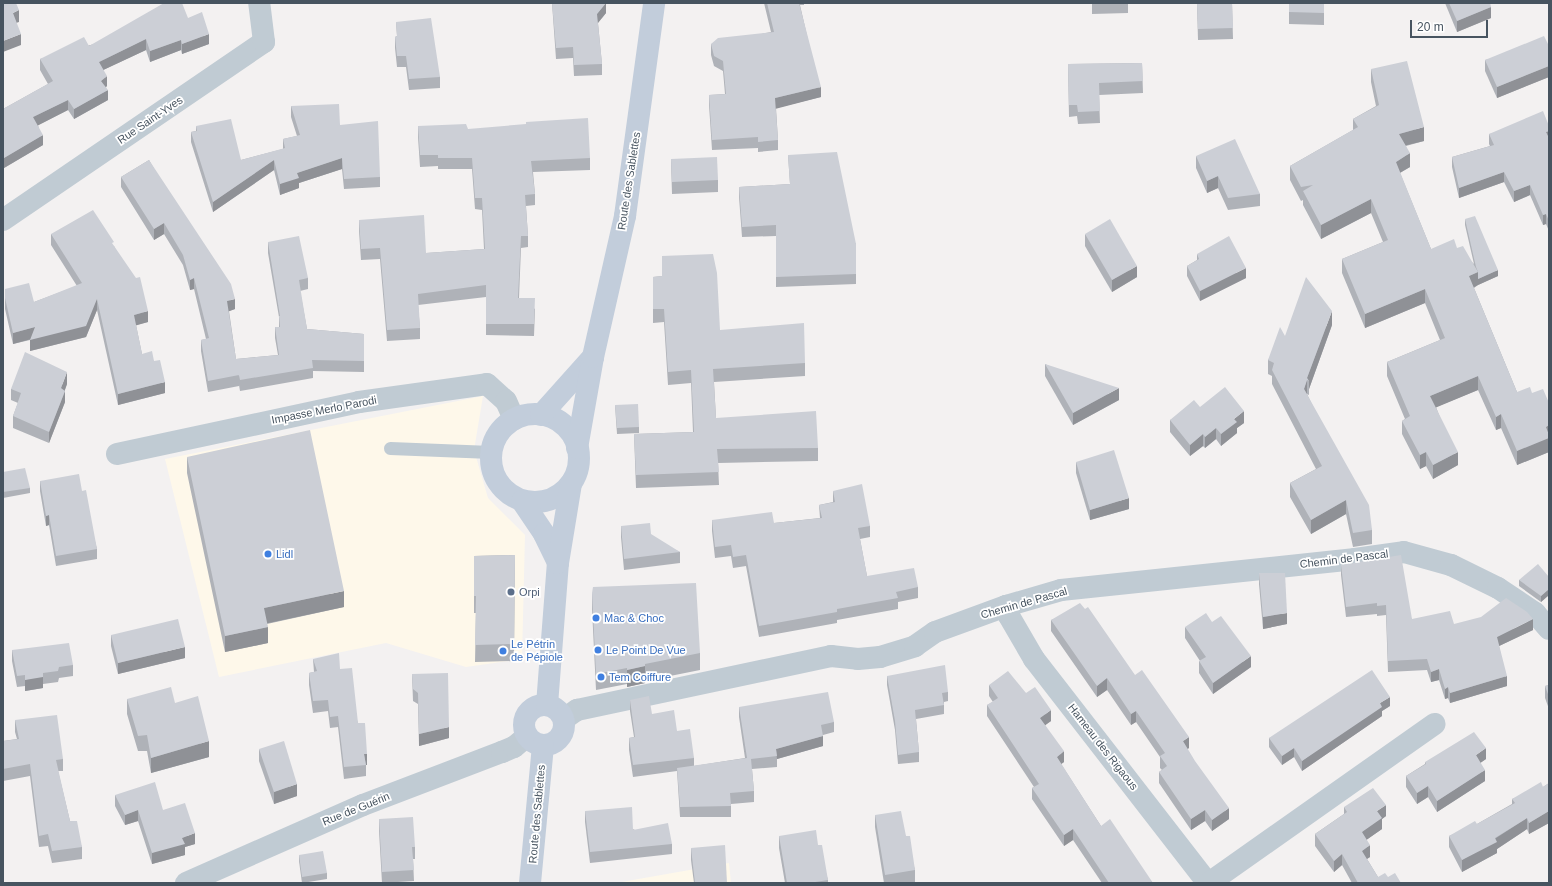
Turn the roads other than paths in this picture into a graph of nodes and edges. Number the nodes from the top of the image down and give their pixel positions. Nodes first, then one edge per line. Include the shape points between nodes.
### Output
1 (259, 3) edge
2 (654, 3) edge
3 (3, 220) edge
4 (593, 358) junction
5 (541, 415) junction
6 (514, 420) junction
7 (390, 448) dead end
8 (577, 448) junction
9 (490, 452) junction
10 (117, 454) dead end
11 (571, 484) junction
12 (522, 501) junction
13 (558, 563) junction
14 (1006, 606) junction
15 (1549, 629) edge
16 (547, 705) junction
17 (564, 719) junction
18 (1434, 724) dead end
19 (535, 741) junction
20 (186, 883) edge
21 (530, 883) edge
22 (1209, 883) edge

1 - 3 street, Rue Saint-Yves via 264,42
2 - 4 main road, Route des Sablettes via 624,216
4 - 5 main road
4 - 8 main road, Route des Sablettes
5 - 6 main road via 527,415
5 - 8 main road via 554,419 564,426
6 - 9 main road via 501,430
6 - 10 street, Impasse Merlo Parodi via 506,401 487,384 359,402
7 - 9 lane
8 - 11 main road via 577,472
9 - 12 main road via 496,479 507,492
11 - 12 main road via 563,493 552,499 540,502
11 - 13 main road
12 - 13 main road via 544,534
13 - 16 main road
14 - 15 street, Chemin de Pascal via 1061,590 1404,552 1451,565 1498,588 1535,613
14 - 17 street, Chemin de Pascal via 935,632 915,646 880,657 858,659 831,656 577,710
14 - 22 street, Hameau des Rigaous via 1009,616 1034,659
16 - 17 main road via 557,710
16 - 19 main road via 536,706 526,714 524,725
17 - 19 main road via 564,729 560,738 553,744
18 - 22 street, Hameau des Rigaous
19 - 20 street, Rue de Guérin via 363,804
19 - 21 main road, Route des Sablettes

